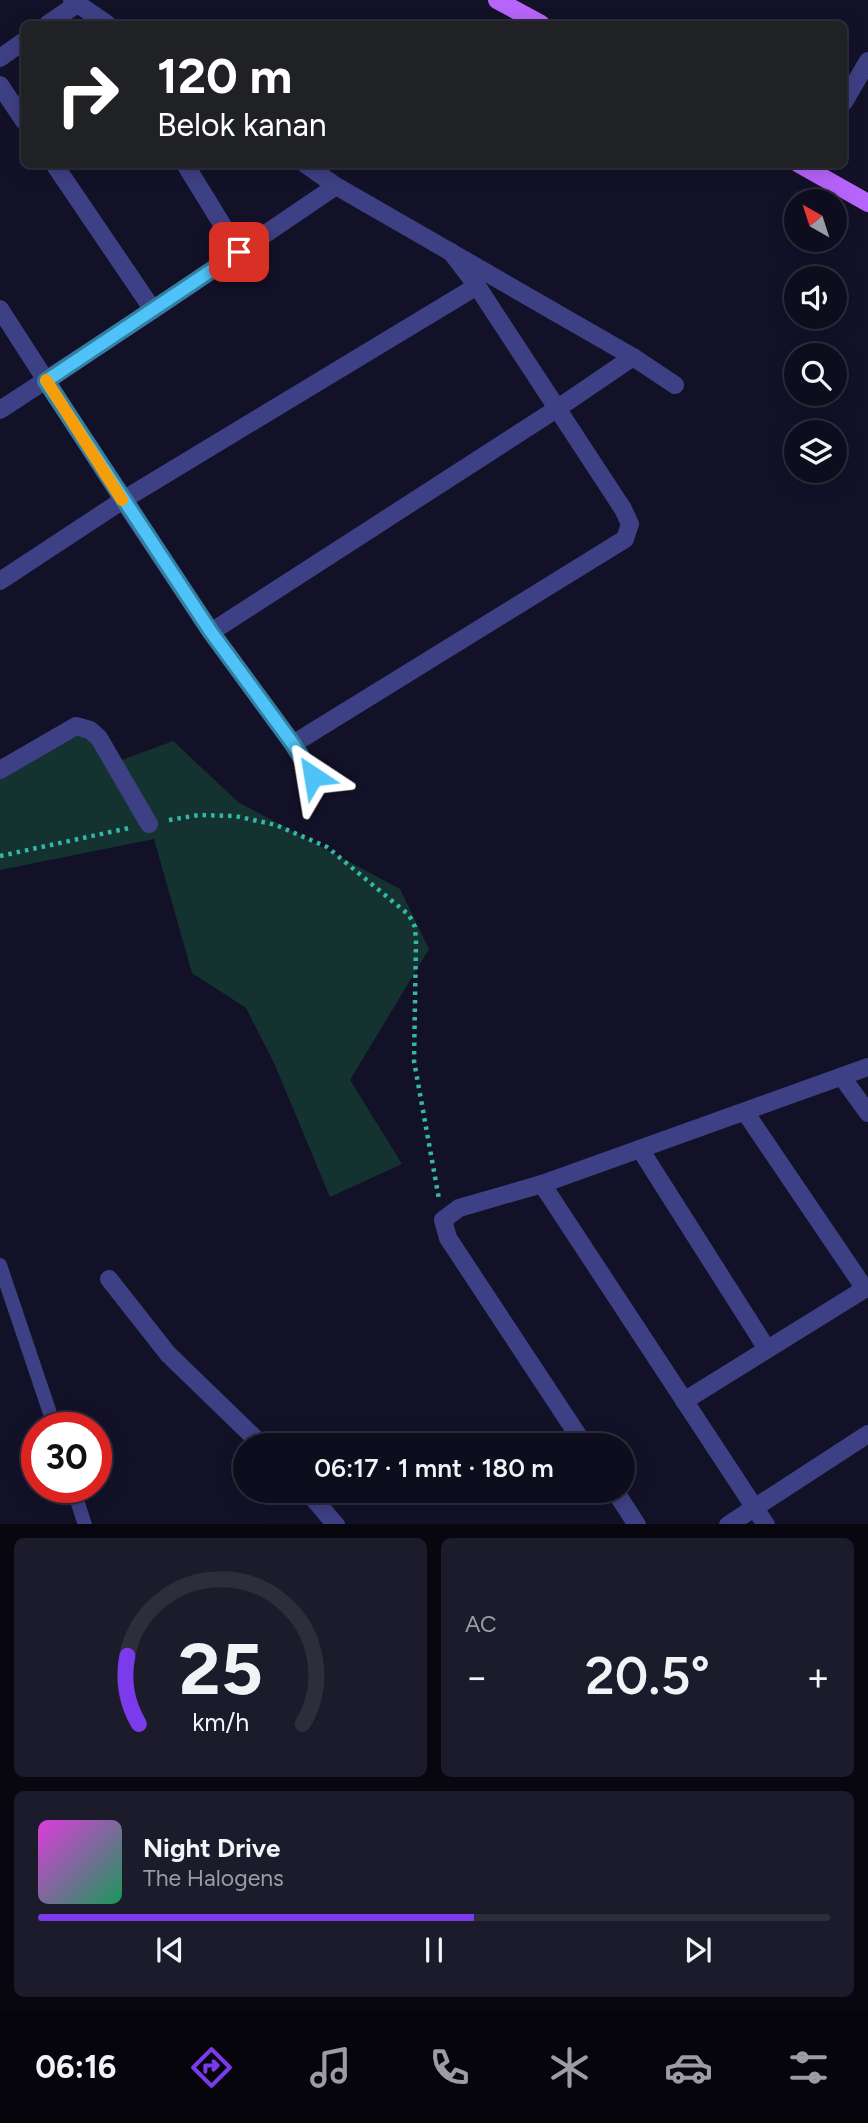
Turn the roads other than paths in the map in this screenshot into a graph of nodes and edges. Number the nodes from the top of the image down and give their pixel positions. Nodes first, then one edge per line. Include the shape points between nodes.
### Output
1 (497, 0) edge
2 (74, 10) edge
3 (54, 21) edge
4 (100, 21) edge
5 (536, 21) edge
6 (21, 43) edge
7 (0, 58) edge
8 (868, 61) edge
9 (0, 85) edge
10 (847, 97) edge
11 (21, 116) edge
12 (57, 168) edge
13 (187, 168) edge
14 (311, 168) edge
15 (809, 168) edge
16 (336, 186) junction
17 (868, 203) edge
18 (239, 252) junction
19 (451, 252) junction
20 (477, 285) junction
21 (0, 309) edge
22 (153, 310) junction
23 (633, 357) junction
24 (46, 381) junction
25 (676, 385) dead end
26 (558, 408) junction
27 (0, 410) edge
28 (122, 500) junction
29 (0, 582) edge
30 (211, 632) junction
31 (293, 744) junction
32 (0, 770) edge
33 (313, 776) dead end
34 (149, 824) road end
35 (868, 1067) edge
36 (842, 1077) junction
37 (745, 1112) junction
38 (868, 1113) edge
39 (640, 1149) junction
40 (542, 1184) junction
41 (0, 1265) edge
42 (109, 1279) dead end
43 (867, 1288) edge
44 (767, 1349) junction
45 (684, 1401) junction
46 (50, 1412) edge
47 (250, 1433) edge
48 (576, 1433) edge
49 (868, 1434) edge
50 (78, 1503) edge
51 (315, 1503) edge
52 (623, 1503) edge
53 (755, 1505) junction
54 (327, 1521) edge
55 (85, 1524) edge
56 (637, 1524) edge
57 (728, 1524) edge
58 (766, 1524) edge

1 - 5 main road
2 - 3 street
2 - 4 street
6 - 7 street
8 - 10 street
9 - 11 street
12 - 22 street
13 - 18 street
14 - 16 street
15 - 17 main road
16 - 18 street
16 - 19 street
18 - 22 street
19 - 20 street
19 - 23 street
20 - 26 street
20 - 28 street
21 - 24 street
22 - 24 street
23 - 25 street
23 - 26 street
24 - 27 street
24 - 28 street
26 - 30 street
26 - 31 street via 623,509 629,524 625,538
28 - 29 street
28 - 30 street
30 - 31 street
31 - 33 street
32 - 34 street via 76,726 90,730
35 - 36 street
36 - 37 street
36 - 38 street
37 - 39 street
37 - 43 street
39 - 40 street
39 - 44 street
40 - 45 street
40 - 48 street via 459,1208 443,1220 448,1238
41 - 46 lane
42 - 47 street via 168,1354
43 - 44 street
44 - 45 street
45 - 53 street
49 - 53 street
50 - 55 lane
51 - 54 street
52 - 56 street
53 - 57 street
53 - 58 street

